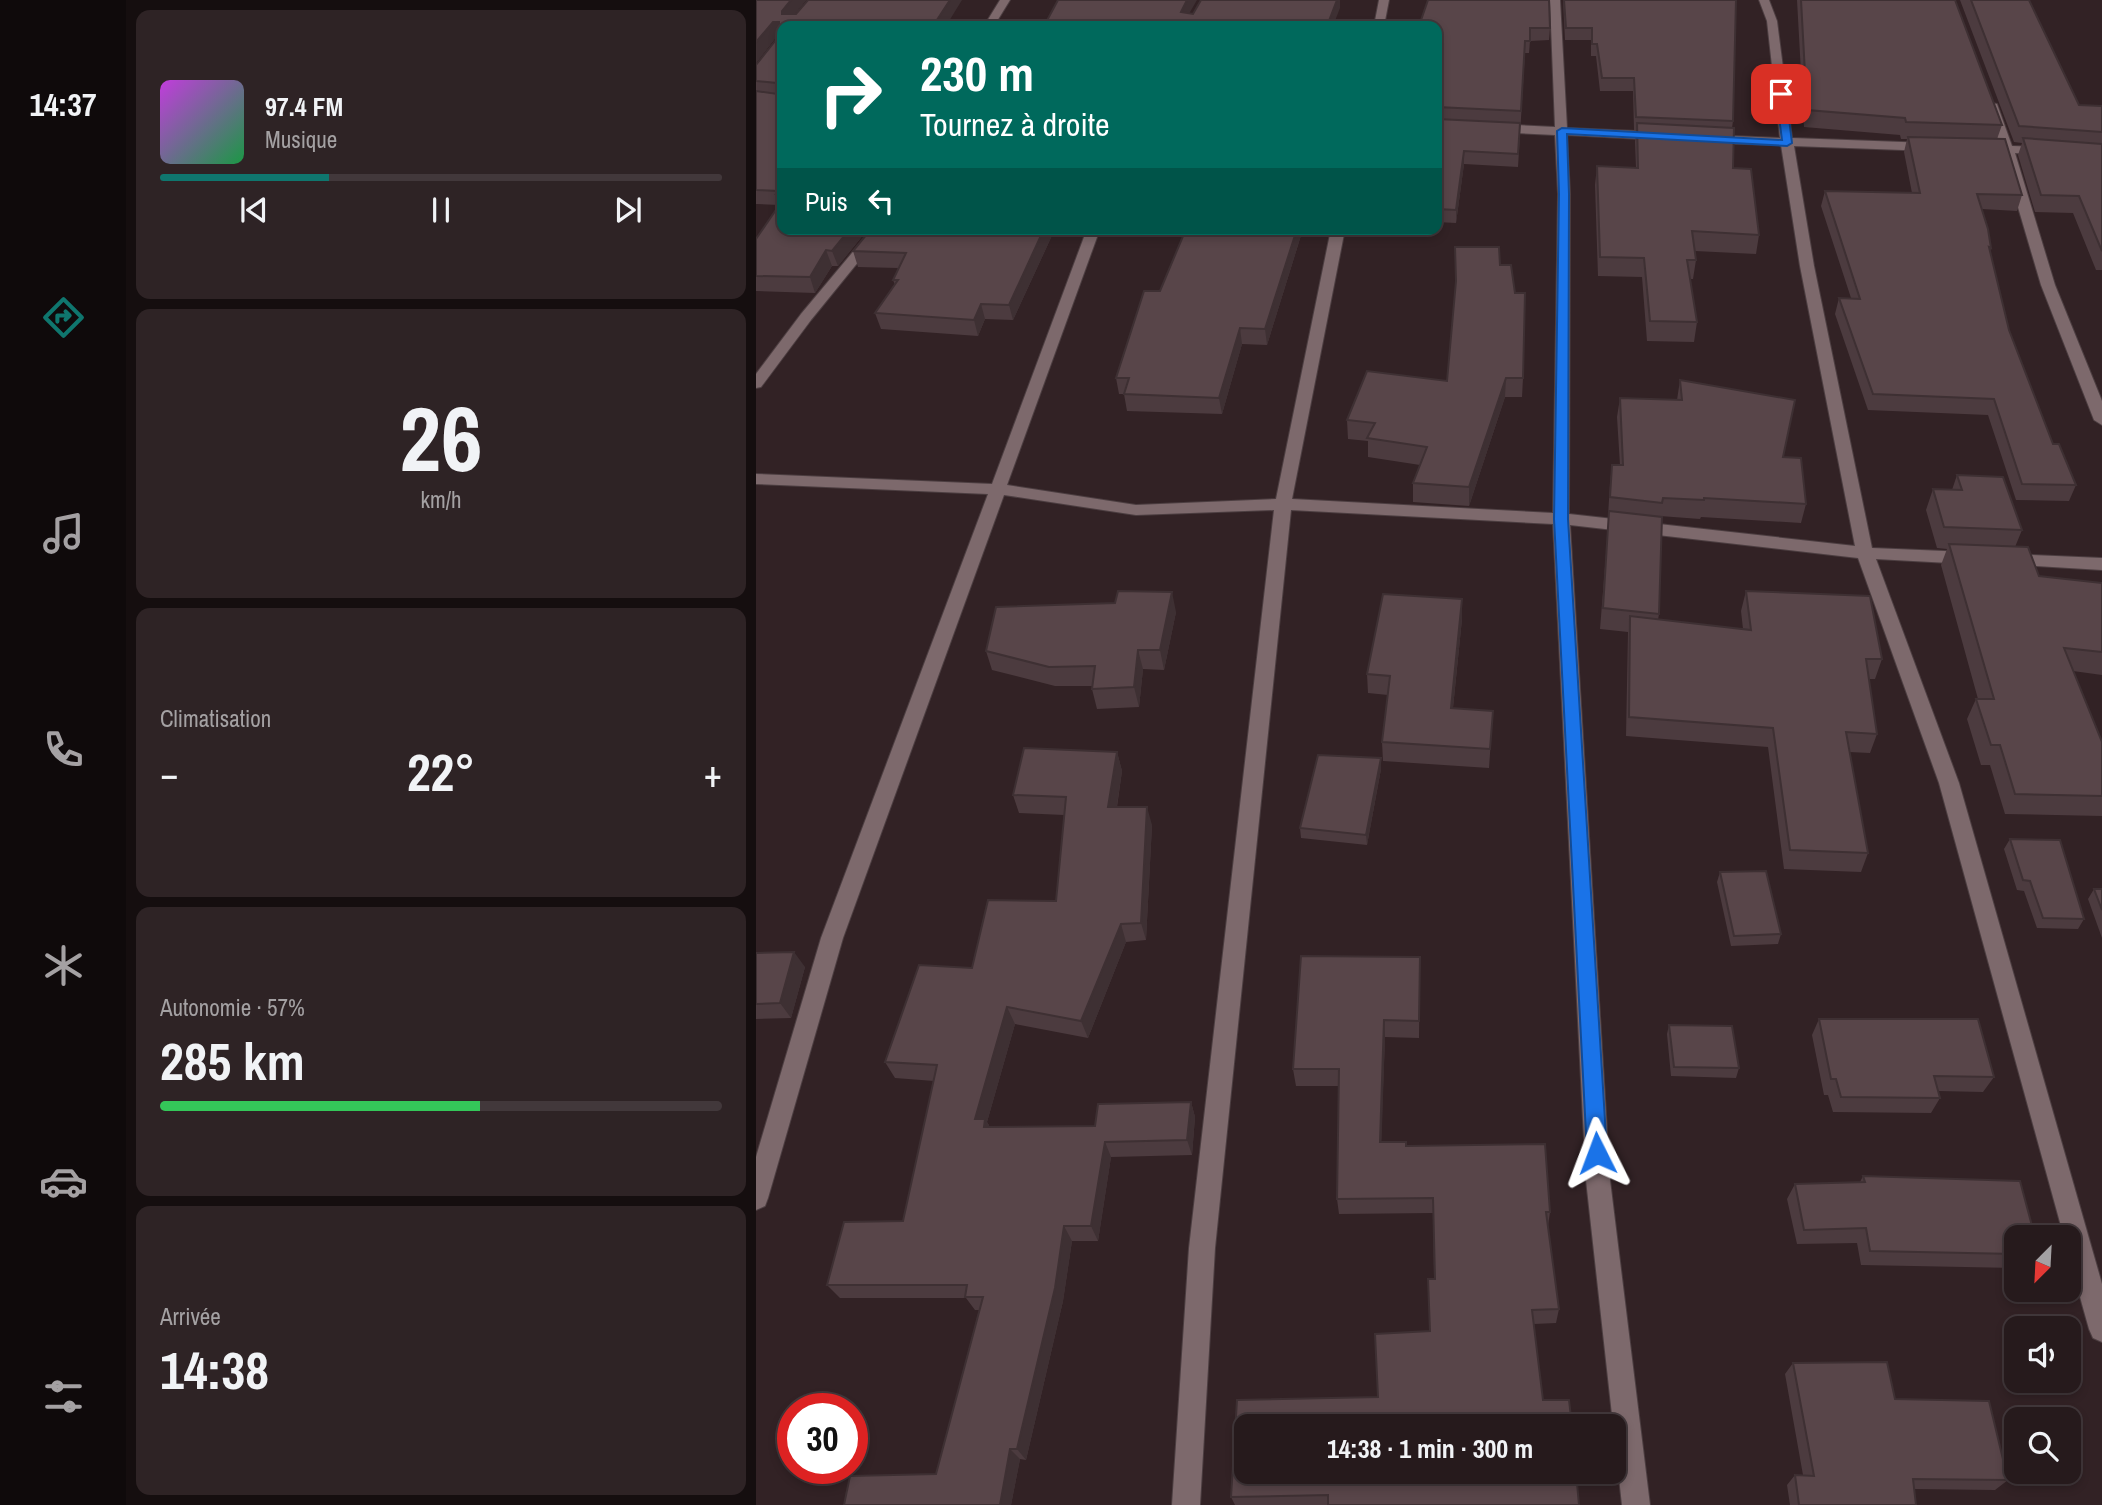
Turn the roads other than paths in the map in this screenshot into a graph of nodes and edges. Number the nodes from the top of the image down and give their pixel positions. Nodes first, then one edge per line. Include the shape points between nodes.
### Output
1 (1005, 0) edge
2 (1384, 0) edge
3 (1555, 0) edge
4 (1764, 0) edge
5 (992, 21) edge
6 (1380, 21) edge
7 (1985, 87) edge
8 (1478, 128) edge
9 (1562, 131) junction
10 (1668, 137) edge
11 (1694, 138) edge
12 (1787, 143) junction
13 (1938, 147) edge
14 (1966, 147) edge
15 (2007, 148) junction
16 (2062, 152) edge
17 (874, 235) edge
18 (1092, 235) edge
19 (1337, 235) edge
20 (756, 384) edge
21 (2102, 420) edge
22 (756, 479) edge
23 (997, 489) junction
24 (1283, 504) junction
25 (1561, 519) junction
26 (1865, 553) junction
27 (2102, 564) edge
28 (756, 1198) edge
29 (2102, 1329) edge
30 (1186, 1505) edge
31 (1636, 1505) edge

1 - 5 street
2 - 6 street
3 - 9 street
4 - 12 street via 1772,21
7 - 15 street
8 - 9 street
9 - 10 street
9 - 25 street
11 - 12 street
12 - 13 street
12 - 26 street
14 - 15 street
15 - 16 street
15 - 21 street via 2048,285
17 - 20 street
18 - 23 street
19 - 24 street
22 - 23 street
23 - 24 street via 1136,510
23 - 28 street via 832,938
24 - 25 street
24 - 30 street via 1202,1248
25 - 26 street
25 - 31 street via 1598,1180
26 - 27 street
26 - 29 street via 1949,783

